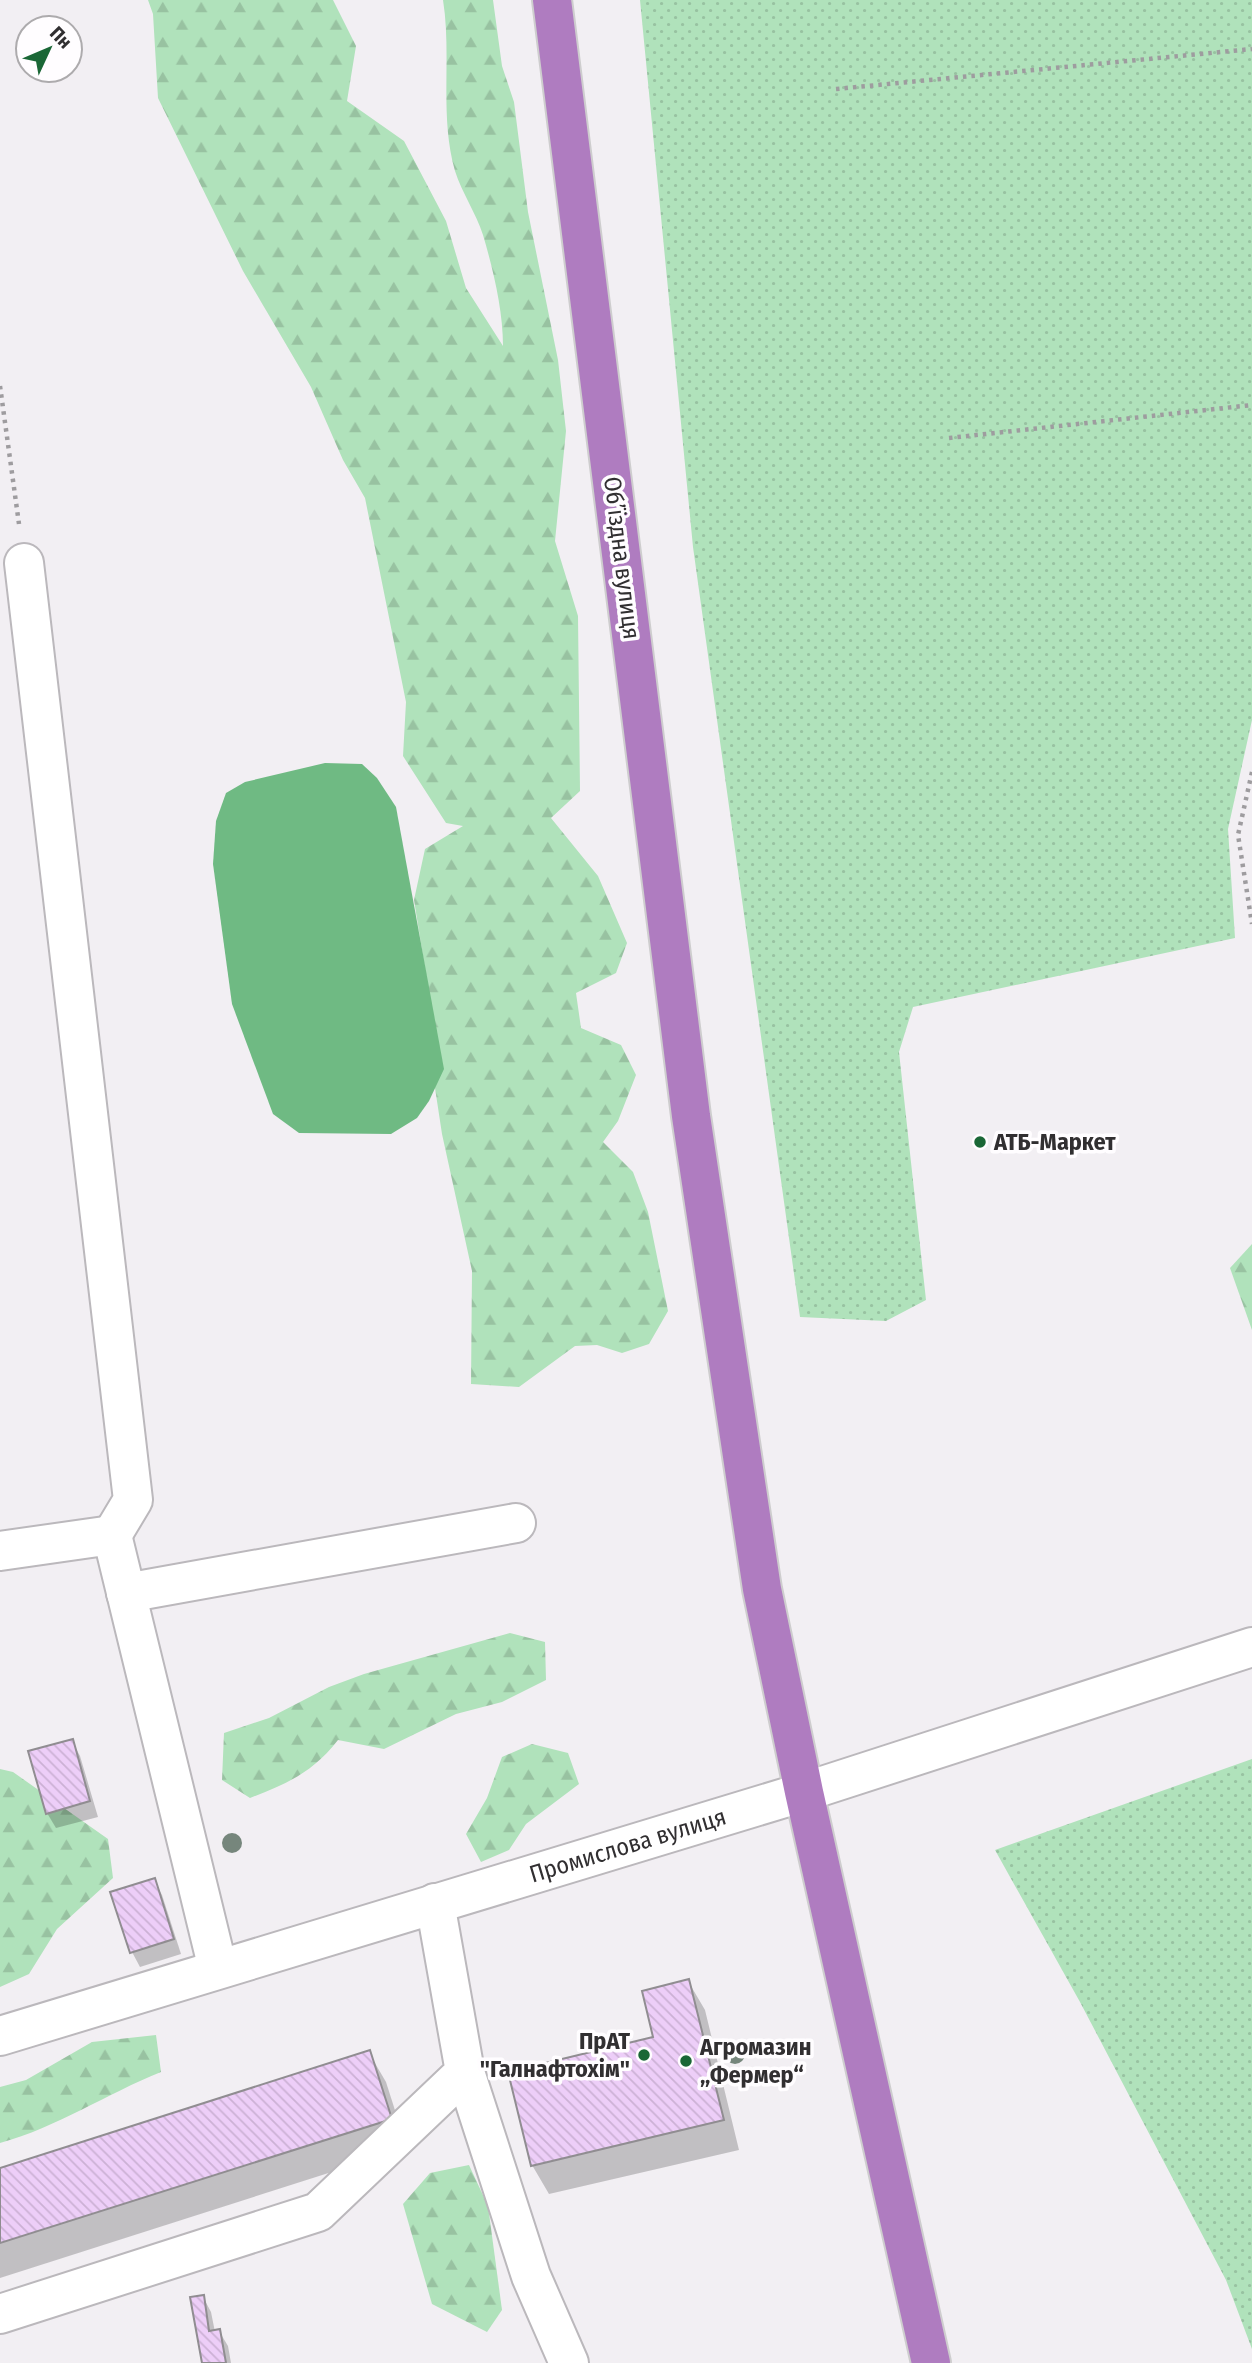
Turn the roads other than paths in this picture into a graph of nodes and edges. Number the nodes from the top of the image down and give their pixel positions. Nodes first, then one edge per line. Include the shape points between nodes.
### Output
1 (552, 0) edge
2 (24, 563) road end
3 (516, 1523) dead end
4 (112, 1535) junction
5 (0, 1551) edge
6 (126, 1593) junction
7 (1252, 1647) edge
8 (804, 1792) junction
9 (435, 1903) junction
10 (218, 1969) junction
11 (0, 2036) edge
12 (465, 2072) junction
13 (0, 2314) edge
14 (569, 2363) edge
15 (931, 2363) edge

1 - 8 highway, Обʼїздна вулиця via 691,1116 762,1589
2 - 4 street via 133,1500
3 - 6 street
4 - 5 street
4 - 6 street
6 - 10 street
7 - 8 street, Промислова вулиця
8 - 9 street, Промислова вулиця
8 - 15 highway, Обʼїздна вулиця
9 - 10 street, Промислова вулиця
9 - 12 street
10 - 11 street, Промислова вулиця
12 - 13 street via 318,2212
12 - 14 street via 531,2276

